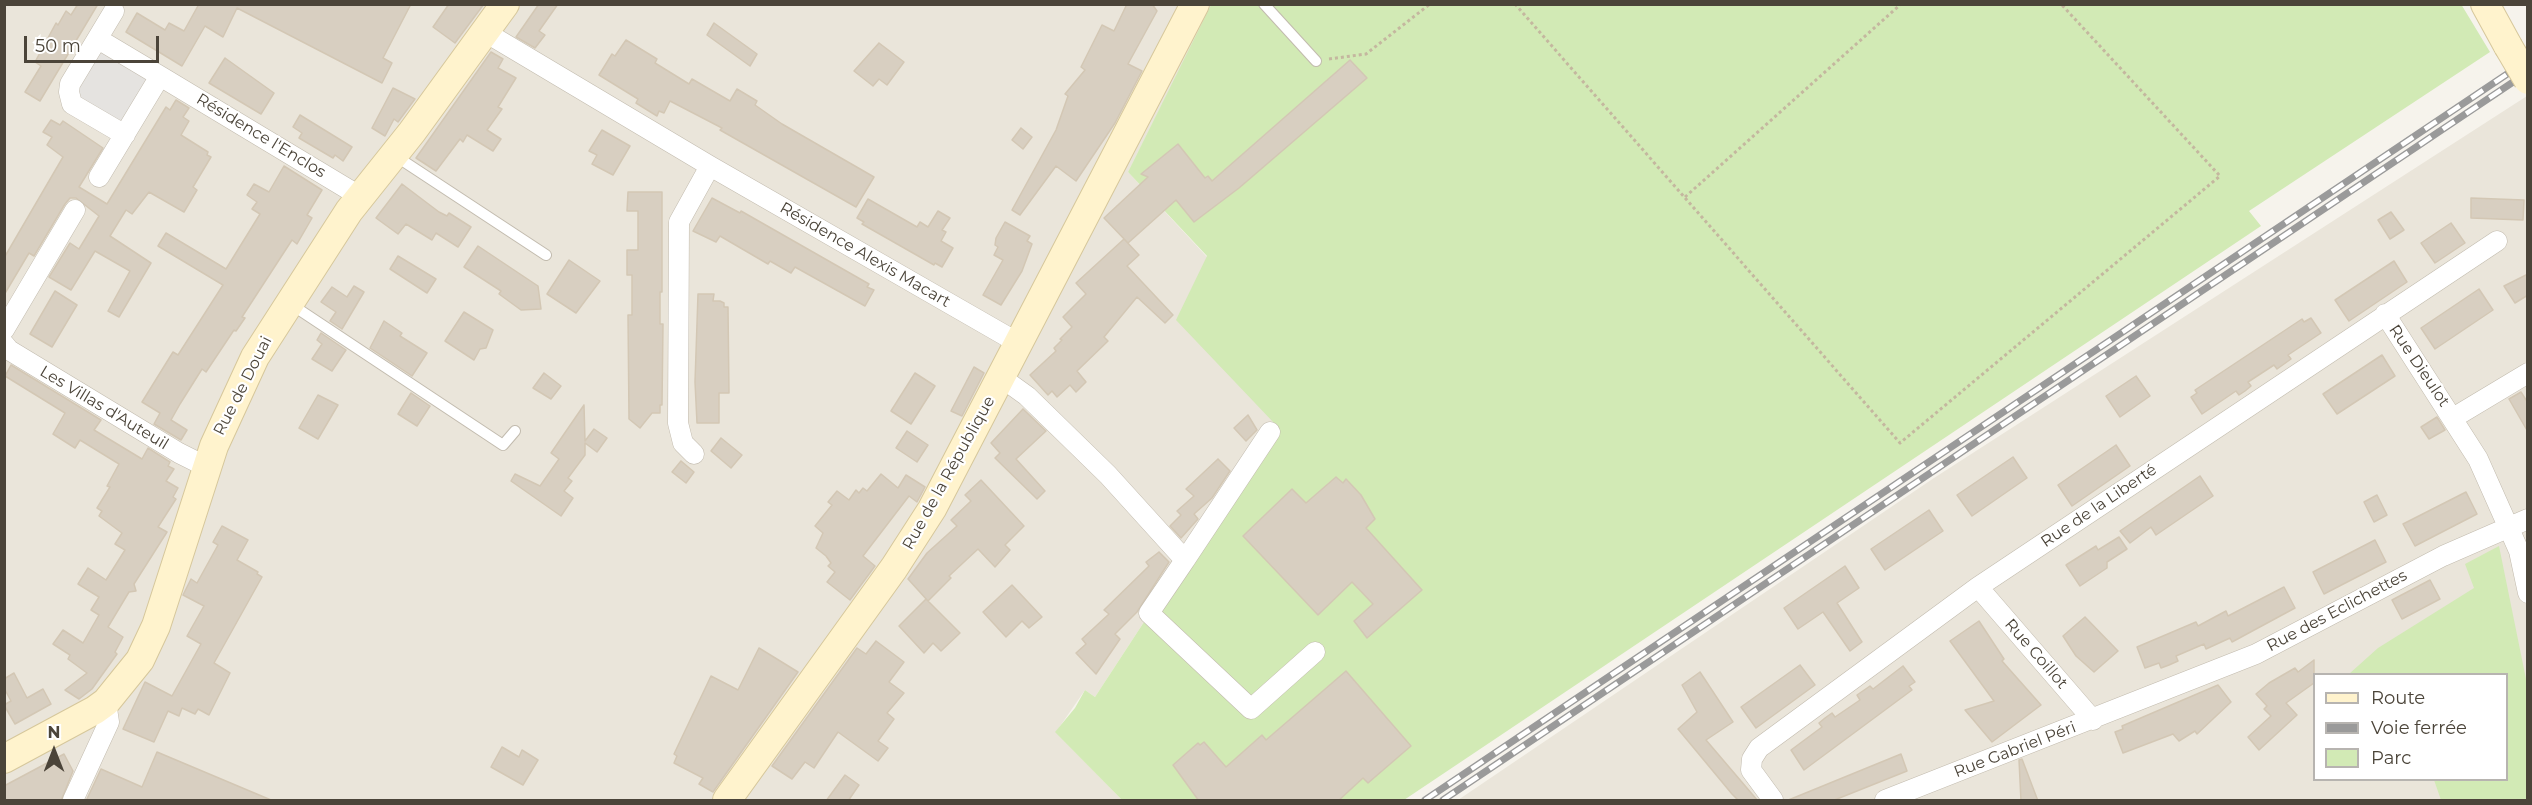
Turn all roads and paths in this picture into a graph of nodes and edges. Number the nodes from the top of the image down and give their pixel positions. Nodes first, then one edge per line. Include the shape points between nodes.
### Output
1 (505, 4) edge
2 (1195, 4) edge
3 (1264, 4) edge
4 (1430, 4) edge
5 (1515, 4) edge
6 (1901, 4) edge
7 (2061, 4) edge
8 (2485, 4) edge
9 (114, 11) dead end
10 (485, 32) junction
11 (98, 39) junction
12 (1316, 61) joint
13 (160, 76) junction
14 (2528, 80) edge
15 (124, 135) junction
16 (394, 155) junction
17 (710, 166) junction
18 (99, 177) dead end
19 (361, 197) junction
20 (1685, 197) junction
21 (75, 210) dead end
22 (2498, 242) dead end
23 (546, 255) dead end
24 (288, 303) junction
25 (2385, 314) junction
26 (4, 330) edge
27 (4, 344) edge
28 (1020, 344) junction
29 (2528, 373) edge
30 (1002, 378) junction
31 (2454, 418) junction
32 (515, 431) dead end
33 (1270, 432) dead end
34 (694, 454) dead end
35 (207, 467) junction
36 (2518, 522) edge
37 (1185, 561) junction
38 (1978, 587) junction
39 (2528, 593) edge
40 (1315, 652) dead end
41 (2144, 700) joint
42 (106, 702) junction
43 (2093, 720) junction
44 (4, 759) edge
45 (73, 801) edge
46 (727, 801) edge
47 (1773, 801) edge
48 (1885, 801) edge

1 - 10 main road, Rue de Douai
2 - 28 main road, Rue de la République
3 - 12 lane
4 - 12 path via 1366,54
5 - 20 path
6 - 20 path
7 - 20 path via 2220,176 1900,444
8 - 14 main road, bridge
9 - 11 street
10 - 16 main road, Rue de Douai
10 - 17 street, Résidence Alexis Macart
11 - 13 street, Résidence l'Enclos
11 - 15 street via 70,84 70,100
13 - 15 street
13 - 19 street, Résidence l'Enclos
15 - 18 street
16 - 19 main road, Rue de Douai
16 - 23 lane
17 - 28 street, Résidence Alexis Macart
17 - 34 street via 679,222 678,423 683,443
19 - 24 main road, Rue de Douai
21 - 26 street
22 - 25 street, Rue de la Liberté
24 - 32 lane via 503,445
24 - 35 main road, Rue de Douai via 236,393
25 - 31 street, Rue Dieulot
25 - 38 street, Rue de la Liberté
27 - 35 street, Les Villas d'Auteuil
28 - 30 main road, Rue de la République
29 - 31 street, Rue Dieulot
30 - 37 street via 1027,396 1108,475
30 - 46 main road, Rue de la République via 920,530
31 - 36 street, Rue Dieulot
33 - 37 street
35 - 42 main road, Rue de Douai via 151,636 140,660
36 - 39 street, Rue Dieulot
36 - 41 street, Rue des Eclichettes via 2443,556 2256,654
37 - 40 street via 1149,613 1251,709
38 - 43 street, Rue Coillot
38 - 47 street, Rue de la Liberté via 1759,748 1751,770
41 - 43 street, Rue Gabriel Péri
42 - 44 main road, Rue de Douai via 84,718
42 - 45 street via 110,715 107,730
43 - 48 street, Rue Gabriel Péri

